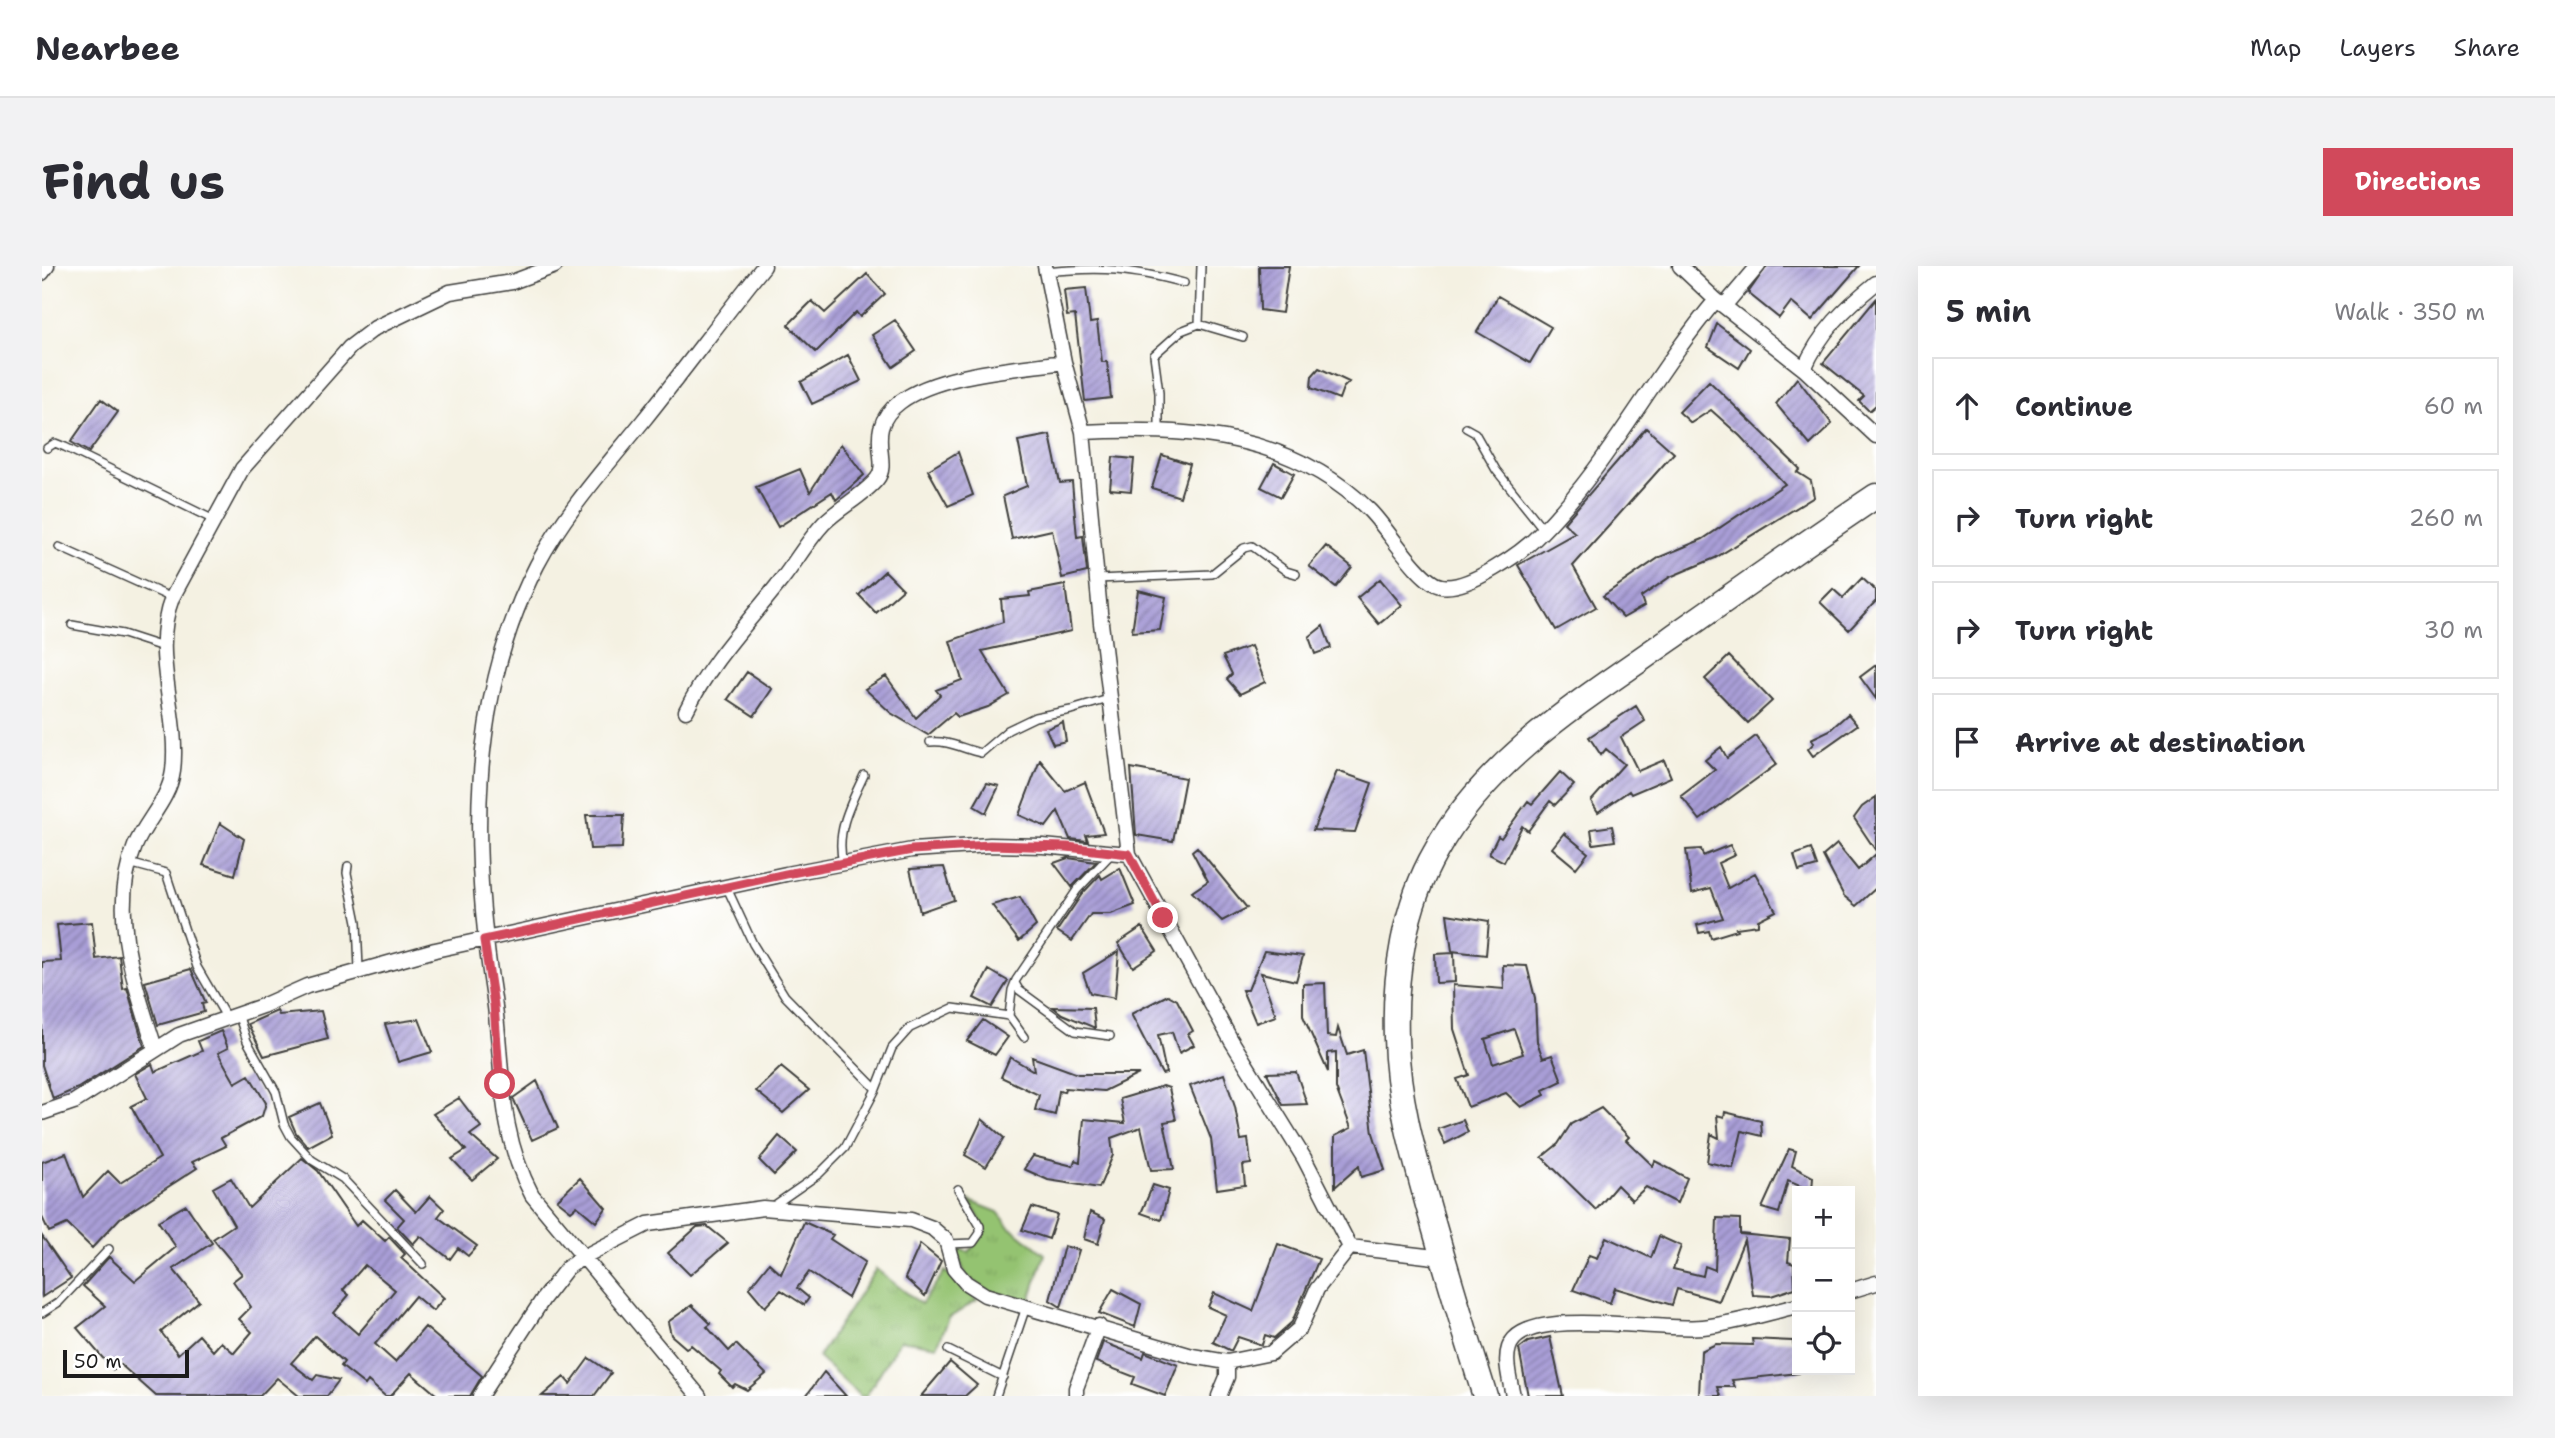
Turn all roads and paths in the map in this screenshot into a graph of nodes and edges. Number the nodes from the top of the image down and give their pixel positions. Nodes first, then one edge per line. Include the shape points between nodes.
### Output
1 (47, 266) edge
2 (555, 266) edge
3 (764, 266) edge
4 (1201, 266) edge
5 (1680, 266) edge
6 (1758, 266) edge
7 (1045, 269) edge
8 (42, 274) edge
9 (1876, 283) edge
10 (1184, 284) dead end
11 (1721, 303) junction
12 (1199, 324) junction
13 (1242, 337) dead end
14 (1064, 362) junction
15 (1804, 369) junction
16 (1466, 428) dead end
17 (1159, 431) junction
18 (1083, 432) junction
19 (1876, 436) edge
20 (47, 448) dead end
21 (1876, 496) edge
22 (215, 520) junction
23 (1544, 530) junction
24 (59, 547) dead end
25 (1296, 574) dead end
26 (1097, 579) junction
27 (172, 598) junction
28 (72, 625) dead end
29 (163, 647) junction
30 (1112, 697) junction
31 (686, 711) dead end
32 (930, 742) dead end
33 (864, 775) dead end
34 (1113, 852) junction
35 (1129, 854) junction
36 (843, 862) junction
37 (129, 863) junction
38 (348, 866) dead end
39 (727, 888) junction
40 (484, 940) junction
41 (359, 969) junction
42 (1015, 983) junction
43 (232, 1016) junction
44 (1009, 1016) junction
45 (1110, 1036) dead end
46 (1024, 1037) dead end
47 (155, 1048) junction
48 (876, 1089) junction
49 (42, 1113) edge
50 (958, 1189) dead end
51 (769, 1209) junction
52 (948, 1244) junction
53 (1350, 1247) junction
54 (109, 1249) dead end
55 (583, 1257) junction
56 (1443, 1258) junction
57 (423, 1264) dead end
58 (1876, 1283) edge
59 (1855, 1289) edge
60 (1026, 1307) junction
61 (1792, 1307) edge
62 (42, 1313) edge
63 (1099, 1326) junction
64 (948, 1350) dead end
65 (1227, 1362) junction
66 (1003, 1377) junction
67 (481, 1396) edge
68 (699, 1396) edge
69 (996, 1396) edge
70 (1076, 1396) edge
71 (1219, 1396) edge
72 (1485, 1396) edge
73 (1513, 1396) edge

1 - 8 street
2 - 22 street via 512,282 450,292 375,327 350,347 260,446 242,468
3 - 40 street via 583,494 537,566 513,621 491,689 483,747 478,865
4 - 12 lane
5 - 11 street
6 - 11 street
7 - 10 lane via 1136,270
7 - 14 street
9 - 15 street via 1831,323 1815,343
11 - 15 street
11 - 23 street via 1669,361 1603,460
12 - 13 lane
12 - 17 lane via 1181,331 1154,355
14 - 18 street
14 - 31 street via 953,382 899,402 879,431 882,467 878,478 836,512 807,544 732,638
15 - 19 street
16 - 23 lane via 1475,433 1496,470
17 - 18 street
17 - 23 street via 1279,450 1317,468 1370,510 1421,574 1441,587 1467,582 1503,563
18 - 26 street
20 - 22 lane via 55,443 65,447
21 - 56 highway via 1544,731 1474,796 1434,852 1406,926 1395,1037 1416,1162
22 - 27 street
24 - 27 lane
25 - 26 lane via 1252,546 1212,574
26 - 30 street
27 - 29 street via 163,620
28 - 29 lane
29 - 37 street via 173,773
30 - 32 lane via 1035,717 1008,730 981,753 945,740
30 - 35 street
33 - 36 lane via 841,831 838,844
34 - 35 street
34 - 36 street via 990,845 912,850
34 - 42 lane via 1077,890
35 - 53 street via 1231,1040 1304,1158
36 - 39 street
37 - 43 lane via 166,873 197,967
37 - 47 street via 124,925
38 - 41 lane
39 - 40 street
39 - 48 lane via 753,944 785,996
40 - 41 street
40 - 55 street via 502,1100 513,1148 532,1195
41 - 43 street
42 - 44 lane
42 - 45 lane via 1018,990 1075,1031
43 - 47 street
43 - 57 lane via 276,1093 291,1137 312,1160 350,1186
44 - 46 lane
44 - 48 lane via 953,1008 910,1028 892,1048
47 - 49 street via 74,1102
48 - 51 lane via 845,1147 819,1174
50 - 52 lane via 981,1233 967,1245
51 - 52 street via 911,1220 932,1228
51 - 55 street via 648,1224
52 - 60 street via 954,1269 966,1283 985,1295
53 - 56 street
53 - 65 street via 1317,1289 1294,1334 1271,1353
54 - 62 lane via 59,1302
55 - 67 street via 567,1268 544,1298
55 - 68 street
56 - 72 highway
58 - 59 street
60 - 63 street
60 - 66 lane
61 - 73 street via 1705,1327 1587,1322 1531,1327 1511,1341 1507,1359
63 - 65 street via 1192,1356
63 - 70 street
64 - 66 lane
65 - 71 street
66 - 69 lane

